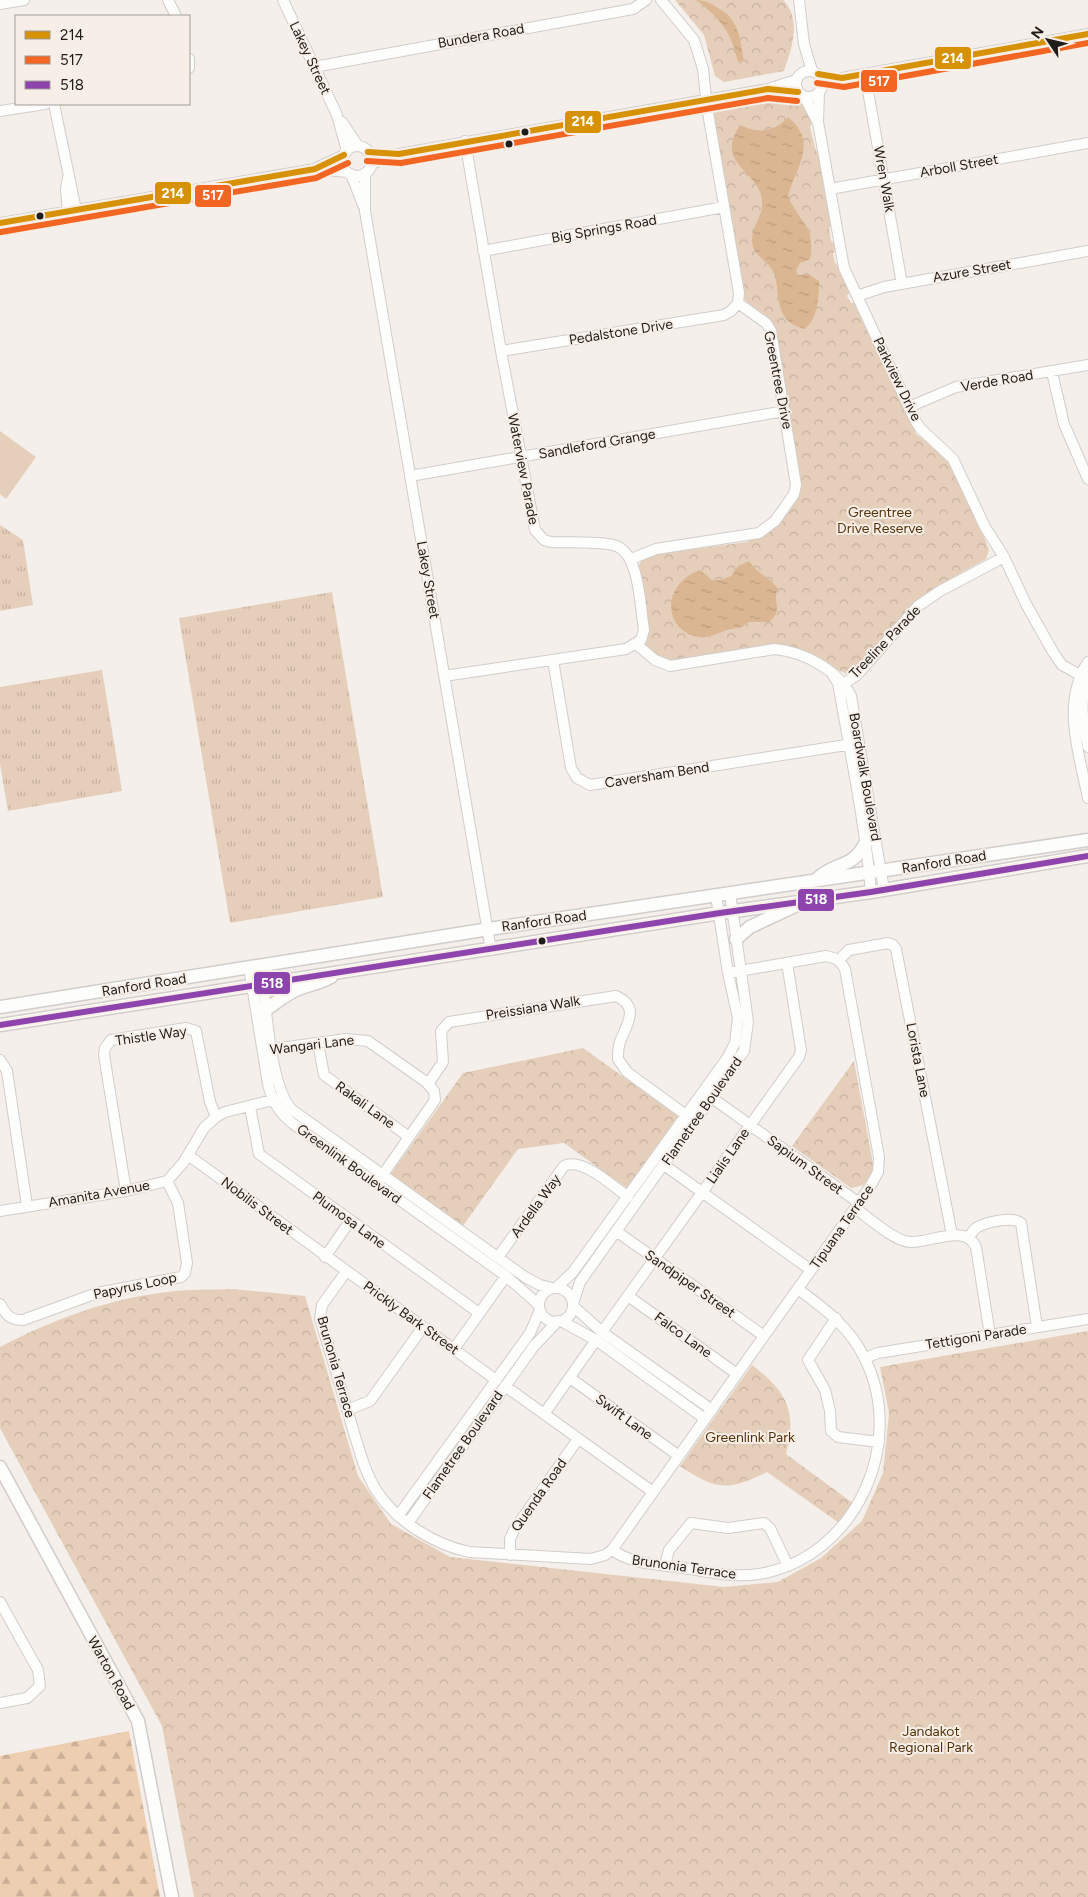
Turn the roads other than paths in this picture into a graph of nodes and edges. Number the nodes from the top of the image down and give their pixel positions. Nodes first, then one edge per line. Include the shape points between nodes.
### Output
1 (24, 0) edge
2 (168, 0) edge
3 (283, 0) edge
4 (646, 0) edge
5 (660, 0) edge
6 (799, 0) edge
7 (0, 4) edge
8 (176, 15) edge
9 (1088, 34) edge
10 (804, 44) junction
11 (314, 67) junction
12 (815, 73) junction
13 (865, 74) junction
14 (798, 77) junction
15 (842, 78) junction
16 (768, 89) junction
17 (820, 89) junction
18 (801, 94) junction
19 (706, 99) junction
20 (39, 105) edge
21 (54, 105) edge
22 (0, 111) edge
23 (337, 115) junction
24 (818, 122) junction
25 (465, 142) junction
26 (1088, 143) edge
27 (358, 146) junction
28 (368, 152) junction
29 (346, 153) junction
30 (399, 154) junction
31 (371, 164) junction
32 (315, 169) junction
33 (349, 173) junction
34 (365, 173) junction
35 (884, 179) junction
36 (830, 189) junction
37 (724, 207) junction
38 (72, 211) junction
39 (365, 211) junction
40 (0, 224) edge
41 (483, 251) junction
42 (1088, 251) edge
43 (902, 284) junction
44 (857, 296) junction
45 (738, 303) junction
46 (501, 351) junction
47 (1088, 365) edge
48 (1052, 372) junction
49 (909, 407) junction
50 (784, 411) junction
51 (520, 457) junction
52 (410, 476) junction
53 (1088, 479) edge
54 (1004, 557) junction
55 (631, 559) junction
56 (636, 644) junction
57 (553, 660) junction
58 (1088, 662) edge
59 (832, 672) junction
60 (444, 676) junction
61 (1085, 677) edge
62 (845, 683) junction
63 (1084, 742) edge
64 (859, 743) junction
65 (849, 744) junction
66 (1088, 798) edge
67 (1088, 840) edge
68 (865, 844) junction
69 (1088, 856) edge
70 (876, 872) junction
71 (816, 880) junction
72 (878, 891) junction
73 (730, 893) junction
74 (716, 895) junction
75 (804, 901) junction
76 (732, 911) junction
77 (719, 913) junction
78 (489, 929) junction
79 (736, 938) junction
80 (491, 950) junction
81 (839, 960) junction
82 (787, 963) junction
83 (255, 966) junction
84 (740, 971) junction
85 (340, 972) junction
86 (728, 973) junction
87 (258, 985) junction
88 (0, 1008) edge
89 (267, 1008) junction
90 (0, 1019) edge
91 (31, 1020) junction
92 (0, 1025) edge
93 (318, 1043) junction
94 (267, 1050) junction
95 (0, 1060) edge
96 (431, 1087) junction
97 (707, 1095) junction
98 (278, 1099) junction
99 (250, 1107) junction
100 (686, 1115) junction
101 (216, 1116) junction
102 (695, 1121) junction
103 (750, 1125) junction
104 (409, 1136) junction
105 (188, 1155) junction
106 (664, 1164) junction
107 (382, 1174) junction
108 (167, 1181) junction
109 (376, 1184) junction
110 (126, 1190) junction
111 (702, 1192) junction
112 (628, 1197) junction
113 (27, 1206) junction
114 (857, 1206) junction
115 (0, 1211) edge
116 (350, 1221) junction
117 (616, 1232) junction
118 (952, 1235) junction
119 (968, 1238) junction
120 (325, 1257) junction
121 (498, 1257) junction
122 (655, 1259) junction
123 (811, 1270) junction
124 (346, 1272) junction
125 (506, 1276) junction
126 (554, 1288) junction
127 (798, 1289) junction
128 (628, 1296) junction
129 (0, 1304) edge
130 (573, 1305) junction
131 (539, 1307) junction
132 (479, 1313) junction
133 (836, 1318) junction
134 (1088, 1319) edge
135 (559, 1321) junction
136 (423, 1327) junction
137 (1037, 1327) junction
138 (990, 1335) junction
139 (599, 1336) junction
140 (764, 1336) junction
141 (454, 1349) junction
142 (865, 1358) junction
143 (737, 1374) junction
144 (570, 1378) junction
145 (501, 1383) junction
146 (347, 1410) junction
147 (712, 1410) junction
148 (544, 1414) junction
149 (705, 1419) junction
150 (578, 1439) junction
151 (879, 1442) junction
152 (679, 1456) junction
153 (0, 1467) edge
154 (653, 1492) junction
155 (398, 1516) junction
156 (408, 1523) junction
157 (612, 1550) junction
158 (510, 1555) junction
159 (665, 1565) junction
160 (788, 1566) junction
161 (0, 1602) edge
162 (0, 1703) edge
163 (172, 1897) edge

1 - 7 street
2 - 8 street
3 - 11 street, Lakey Street
4 - 11 street, Bundera Road via 633,9
5 - 19 street via 694,40 703,69
6 - 10 street
9 - 13 street
10 - 12 street
10 - 14 street, Parkview Drive
11 - 23 street, Lakey Street
12 - 14 street
12 - 15 street
12 - 17 street
13 - 15 street
13 - 35 street, Wren Walk
14 - 16 street
14 - 18 street, Parkview Drive
15 - 17 street
16 - 18 street
16 - 19 street
17 - 18 street via 812,97
17 - 24 street, Parkview Drive
18 - 24 street, Parkview Drive
19 - 25 street
19 - 37 street
20 - 22 street
21 - 38 street
23 - 27 street, Lakey Street
23 - 29 street, Lakey Street
24 - 36 street, Parkview Drive
25 - 30 street
25 - 41 street, Waterview Parade
26 - 35 street, Arboll Street
27 - 28 street, Lakey Street
27 - 29 street
28 - 30 street
28 - 31 street
29 - 32 street
29 - 33 street, Lakey Street via 343,164
30 - 31 street
31 - 34 street
32 - 33 street
32 - 38 street
33 - 34 street
33 - 39 street, Lakey Street
34 - 39 street, Lakey Street
35 - 36 street, Arboll Street
35 - 43 street, Wren Walk
36 - 44 street, Parkview Drive via 844,268
37 - 41 street, Big Springs Road
37 - 45 street
38 - 40 street
39 - 52 street, Lakey Street
41 - 46 street, Waterview Parade
42 - 43 street, Azure Street
43 - 44 street, Azure Street
44 - 49 street, Parkview Drive
45 - 46 street, Pedalstone Drive via 724,314
45 - 50 street, Greentree Drive via 769,328
46 - 51 street, Waterview Parade
47 - 48 street, Verde Road
48 - 49 street, Verde Road via 956,387
48 - 53 street via 1064,424
49 - 54 street, Parkview Drive via 920,428 954,459 985,527
50 - 51 street, Sandleford Grange
50 - 55 street, Greentree Drive via 796,485 794,494 772,525 759,534 656,549
51 - 52 street, Sandleford Grange
51 - 55 street, Waterview Parade via 532,520 539,535 551,542 612,544 623,549
52 - 60 street, Lakey Street
54 - 61 street, Parkview Drive via 1044,638 1062,665
54 - 62 street, Treeline Parade via 918,606 857,675
55 - 56 street via 644,630
56 - 57 street via 626,649
56 - 59 street via 655,660 670,666 776,649
57 - 60 street
57 - 65 street, Caversham Bend via 571,768 577,778 590,785
58 - 61 street
59 - 62 street
59 - 65 street, Boardwalk Boulevard via 838,683
60 - 78 street, Lakey Street
61 - 63 street
62 - 64 street, Boardwalk Boulevard via 851,696
63 - 66 street
64 - 65 street, Caversham Bend
64 - 70 street, Boardwalk Boulevard
65 - 68 street, Boardwalk Boulevard
67 - 70 main road, Ranford Road
68 - 70 street, Boardwalk Boulevard
68 - 71 main road via 855,859 825,871
69 - 72 main road, Ranford Road
70 - 71 main road, Ranford Road
70 - 72 street, Boardwalk Boulevard
71 - 73 main road, Ranford Road
72 - 75 main road, Ranford Road
73 - 74 main road, Ranford Road
73 - 76 street, Flametree Boulevard
74 - 77 street, Flametree Boulevard
74 - 78 main road, Ranford Road
75 - 76 main road, Ranford Road
75 - 79 main road via 750,927
76 - 77 main road, Ranford Road
76 - 79 street, Flametree Boulevard
77 - 80 main road, Ranford Road
77 - 86 street, Flametree Boulevard
78 - 80 street, Lakey Street
78 - 83 main road, Ranford Road
79 - 84 street, Flametree Boulevard
80 - 85 main road, Ranford Road
81 - 82 street via 826,956
81 - 114 street, Tipuana Terrace via 845,969 879,1157 878,1172
81 - 118 street, Lorista Lane via 849,950 888,943 896,949
82 - 84 street
82 - 103 street, Lialis Lane via 800,1054
83 - 87 street, Greenlink Boulevard
83 - 88 main road, Ranford Road
84 - 86 street
84 - 97 street, Flametree Boulevard via 748,1022 746,1043 739,1060
85 - 87 main road, Ranford Road
85 - 89 main road via 316,985 286,995
86 - 97 street, Flametree Boulevard via 738,1018 735,1043
87 - 89 street, Greenlink Boulevard
87 - 91 main road, Ranford Road
87 - 94 street, Greenlink Boulevard
89 - 94 street, Greenlink Boulevard
90 - 91 main road via 17,1016
91 - 92 main road, Ranford Road
93 - 94 street, Wangari Lane
93 - 96 street, Wangari Lane via 346,1039 368,1041
93 - 104 street, Rakali Lane via 324,1075
94 - 98 street, Greenlink Boulevard via 268,1084
95 - 113 street via 7,1071
96 - 100 street, Preissiana Walk via 443,1062 441,1031 449,1022 616,996 624,1000 630,1017 618,1059 627,1072
96 - 104 street, Preissiana Walk via 435,1100
97 - 100 street, Flametree Boulevard
97 - 102 street, Flametree Boulevard
97 - 103 street, Sapium Street
98 - 99 street
98 - 107 street, Greenlink Boulevard
98 - 109 street, Greenlink Boulevard via 280,1112 292,1123
99 - 101 street
99 - 116 street, Plumosa Lane via 259,1154
100 - 102 street
100 - 112 street, Flametree Boulevard
101 - 105 street, Amanita Avenue via 204,1128
101 - 110 street, Thistle Way via 210,1102 196,1031 186,1028 107,1043 105,1062
102 - 106 street, Flametree Boulevard
103 - 111 street, Lialis Lane
103 - 114 street, Sapium Street
104 - 107 street, Preissiana Walk
105 - 108 street, Amanita Avenue
105 - 120 street, Nobilis Street
106 - 111 street
106 - 117 street, Flametree Boulevard
107 - 109 street, Preissiana Walk
107 - 121 street, Greenlink Boulevard
108 - 110 street, Amanita Avenue
108 - 129 street, Papyrus Loop via 178,1203 187,1263 181,1277 97,1293 23,1320 13,1320
109 - 125 street, Greenlink Boulevard
110 - 113 street, Amanita Avenue
111 - 122 street, Lialis Lane
111 - 123 street
112 - 121 street, Ardella Way via 586,1167 569,1163
112 - 126 street, Flametree Boulevard via 573,1272
113 - 115 street, Amanita Avenue
114 - 118 street, Sapium Street via 903,1241 919,1242
114 - 123 street, Tipuana Terrace
116 - 120 street
116 - 132 street, Plumosa Lane
117 - 122 street, Sandpiper Street
117 - 130 street, Flametree Boulevard via 580,1282
118 - 119 street
119 - 137 street via 984,1224 1014,1219 1021,1223
119 - 138 street via 976,1248
120 - 124 street, Prickly Bark Street
121 - 126 street, Greenlink Boulevard via 531,1281
122 - 128 street, Lialis Lane
122 - 140 street, Sandpiper Street
123 - 127 street, Tipuana Terrace
124 - 136 street, Prickly Bark Street
124 - 146 street, Brunonia Terrace via 322,1305 320,1314
125 - 131 street, Greenlink Boulevard
125 - 132 street
126 - 130 street, Greenlink Boulevard via 569,1295
126 - 131 street via 543,1294
127 - 133 street, Brunonia Terrace
127 - 140 street, Tipuana Terrace
128 - 139 street, Lialis Lane
128 - 143 street, Falco Lane
130 - 135 street via 569,1315
130 - 139 street, Greenlink Boulevard
131 - 135 street, Greenlink Boulevard via 548,1320
131 - 145 street, Flametree Boulevard via 530,1333
132 - 141 street
133 - 142 street, Brunonia Terrace
133 - 151 street via 808,1360 825,1390 831,1431 838,1438
134 - 137 street, Tettigoni Parade
135 - 139 street, Greenlink Boulevard
135 - 145 street, Flametree Boulevard
136 - 141 street, Prickly Bark Street
136 - 146 street via 370,1401
137 - 138 street, Tettigoni Parade
138 - 142 street, Tettigoni Parade via 878,1353
139 - 144 street, Lialis Lane
139 - 147 street, Greenlink Boulevard
139 - 149 street, Greenlink Boulevard
140 - 143 street, Tipuana Terrace
141 - 145 street, Prickly Bark Street
142 - 151 street, Brunonia Terrace via 875,1387
143 - 147 street, Tipuana Terrace
144 - 148 street, Lialis Lane
144 - 152 street, Swift Lane
145 - 148 street, Prickly Bark Street
145 - 155 street, Flametree Boulevard
145 - 156 street, Flametree Boulevard
146 - 155 street, Brunonia Terrace via 369,1477
147 - 149 street, Tipuana Terrace
148 - 150 street, Prickly Bark Street
149 - 152 street, Tipuana Terrace
150 - 154 street, Prickly Bark Street
150 - 158 street, Quenda Road via 514,1530
151 - 160 street, Brunonia Terrace via 868,1485 849,1518 824,1544
152 - 154 street, Tipuana Terrace
153 - 163 main road, Warton Road via 138,1721
154 - 157 street, Tipuana Terrace
155 - 156 street, Brunonia Terrace
156 - 158 street, Brunonia Terrace via 455,1549
157 - 158 street, Brunonia Terrace via 605,1556 591,1559
157 - 159 street, Brunonia Terrace via 632,1561
159 - 160 street, Brunonia Terrace via 734,1576
159 - 160 street via 669,1550 691,1523 728,1528 764,1523 770,1528
161 - 162 street via 38,1670 40,1686 27,1698

